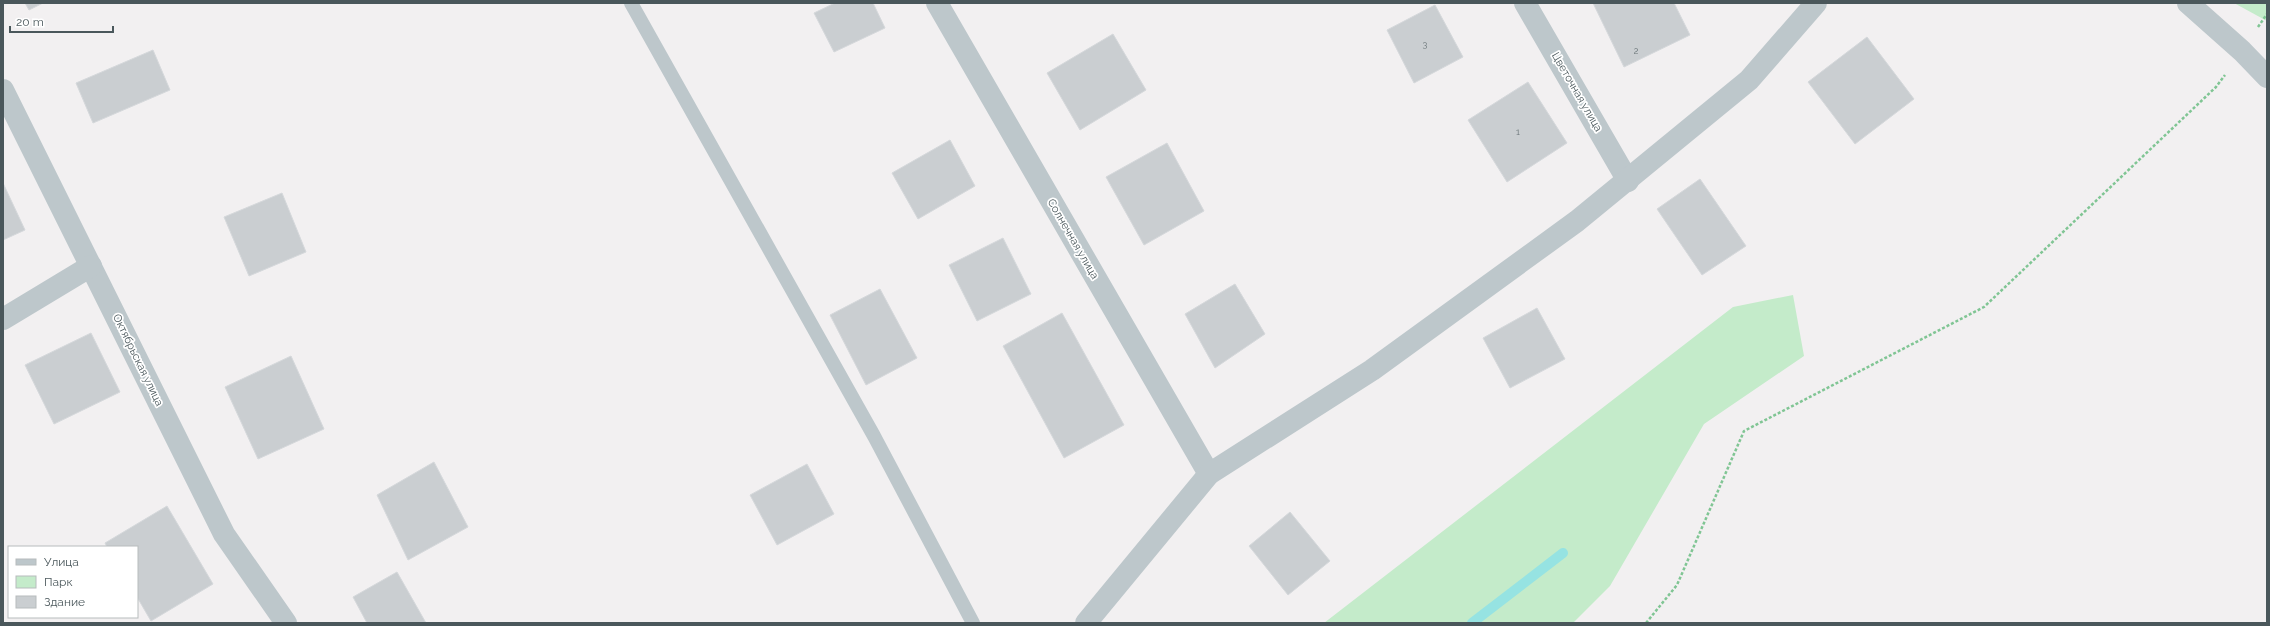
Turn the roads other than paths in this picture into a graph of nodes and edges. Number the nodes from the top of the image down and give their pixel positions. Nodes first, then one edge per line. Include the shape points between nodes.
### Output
1 (631, 3) edge
2 (937, 3) edge
3 (1526, 3) edge
4 (1816, 3) edge
5 (2188, 3) edge
6 (2267, 77) edge
7 (3, 90) edge
8 (1628, 181) junction
9 (91, 266) junction
10 (3, 318) edge
11 (1209, 474) junction
12 (286, 623) edge
13 (973, 623) edge
14 (1086, 623) edge

1 - 13 lane via 874,436
2 - 11 street, Солнечная улица
3 - 8 street, Цветочная улица
4 - 8 street via 1749,80
5 - 6 street
7 - 9 street, Октябрьская улица
8 - 11 street via 1372,370
9 - 10 street
9 - 12 street, Октябрьская улица via 224,534
11 - 14 street

